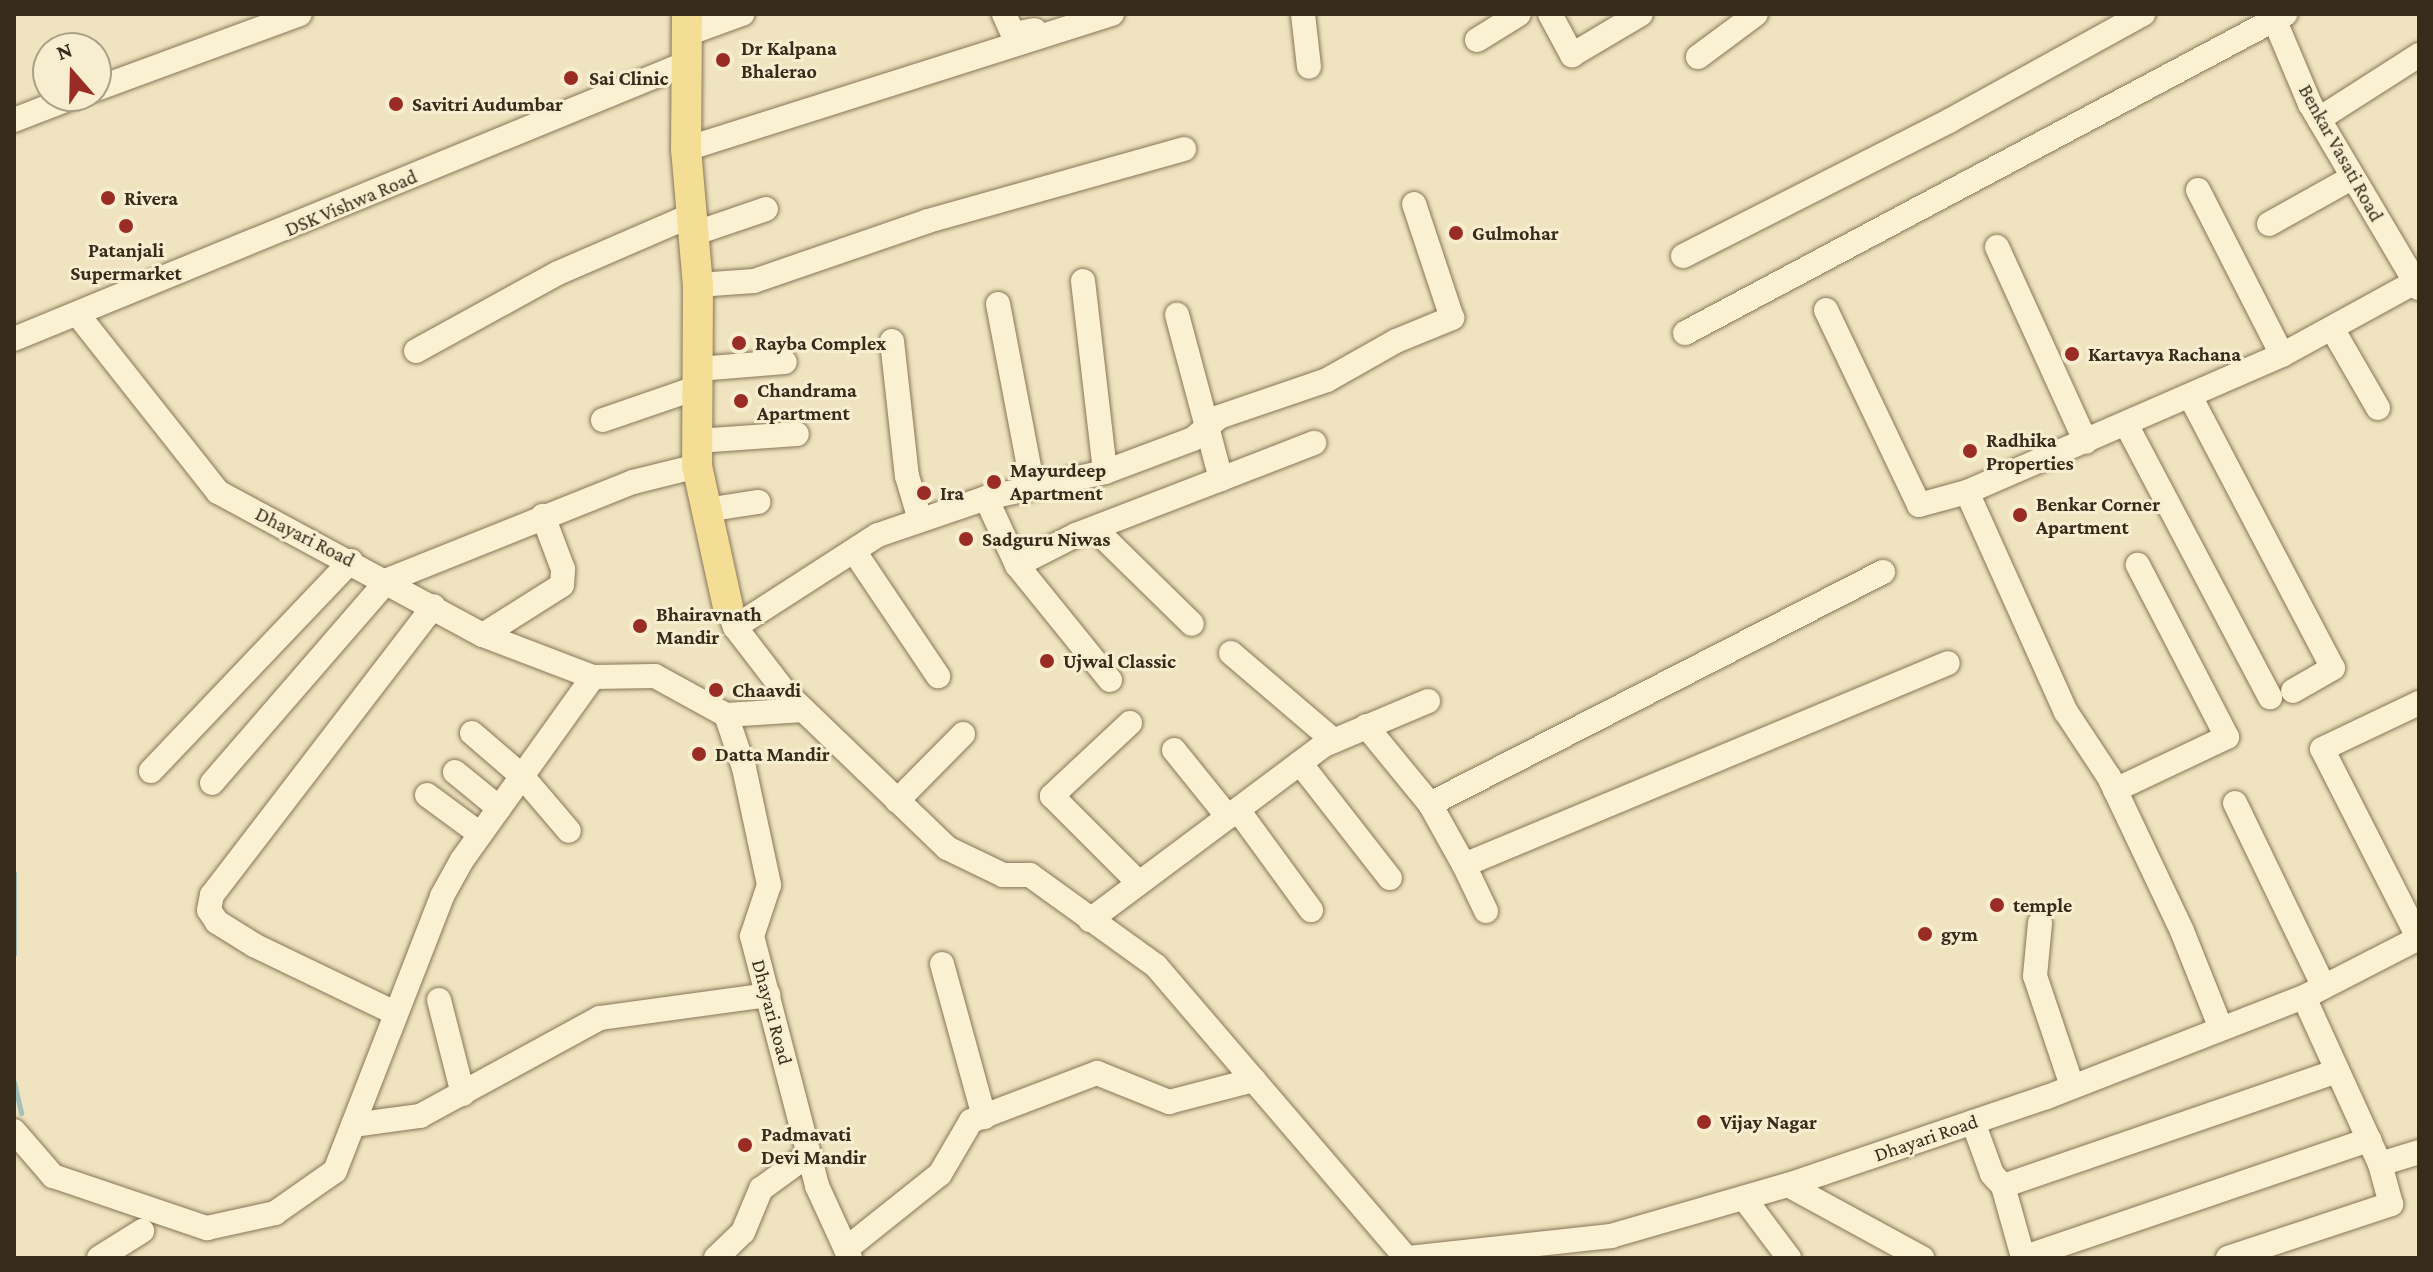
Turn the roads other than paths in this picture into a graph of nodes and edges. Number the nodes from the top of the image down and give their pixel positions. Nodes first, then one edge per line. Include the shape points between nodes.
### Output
1 (300, 14) edge
2 (742, 14) edge
3 (1004, 14) edge
4 (1081, 14) edge
5 (1112, 14) edge
6 (1303, 14) edge
7 (1519, 14) edge
8 (1550, 14) edge
9 (1641, 14) edge
10 (1756, 14) edge
11 (2143, 14) edge
12 (2278, 16) edge
13 (687, 37) edge
14 (1477, 40) dead end
15 (2419, 55) edge
16 (1698, 57) dead end
17 (1309, 67) dead end
18 (112, 83) edge
19 (35, 112) edge
20 (2319, 119) junction
21 (14, 120) edge
22 (686, 149) junction
23 (1184, 149) dead end
24 (2353, 177) junction
25 (2198, 190) dead end
26 (1414, 204) dead end
27 (766, 209) dead end
28 (692, 224) junction
29 (2269, 224) dead end
30 (1997, 247) dead end
31 (1683, 256) dead end
32 (1083, 281) dead end
33 (2418, 283) edge
34 (698, 285) junction
35 (998, 304) dead end
36 (1826, 310) dead end
37 (1177, 315) dead end
38 (79, 316) junction
39 (2333, 330) junction
40 (1685, 333) dead end
41 (14, 339) edge
42 (892, 341) dead end
43 (416, 351) dead end
44 (2282, 355) junction
45 (785, 362) dead end
46 (697, 379) junction
47 (2190, 396) junction
48 (2378, 408) dead end
49 (603, 420) dead end
50 (1208, 423) junction
51 (2126, 424) junction
52 (797, 434) dead end
53 (2086, 442) junction
54 (1314, 443) dead end
55 (697, 454) junction
56 (1105, 472) junction
57 (1221, 479) junction
58 (1033, 487) junction
59 (1967, 492) junction
60 (986, 498) junction
61 (758, 502) dead end
62 (706, 510) junction
63 (543, 516) junction
64 (920, 520) junction
65 (1096, 530) junction
66 (854, 551) junction
67 (351, 561) junction
68 (1017, 565) junction
69 (2138, 565) dead end
70 (1883, 572) dead end
71 (388, 580) junction
72 (434, 606) junction
73 (732, 617) junction
74 (1192, 624) dead end
75 (483, 635) junction
76 (1231, 653) dead end
77 (1948, 663) dead end
78 (938, 676) dead end
79 (593, 677) junction
80 (1110, 680) dead end
81 (1428, 701) dead end
82 (2419, 703) edge
83 (804, 710) junction
84 (726, 715) junction
85 (1130, 723) dead end
86 (1366, 726) junction
87 (472, 733) dead end
88 (963, 734) dead end
89 (1334, 741) junction
90 (1174, 750) dead end
91 (1300, 763) junction
92 (151, 771) dead end
93 (455, 772) dead end
94 (522, 776) junction
95 (212, 783) dead end
96 (2115, 790) junction
97 (427, 795) dead end
98 (897, 801) junction
99 (2235, 803) dead end
100 (1430, 804) junction
101 (499, 808) junction
102 (1233, 814) junction
103 (569, 831) dead end
104 (480, 834) junction
105 (1464, 865) junction
106 (1390, 878) dead end
107 (1138, 882) junction
108 (1311, 910) dead end
109 (1486, 911) dead end
110 (1090, 920) junction
111 (2040, 923) dead end
112 (2419, 938) edge
113 (942, 964) dead end
114 (2314, 992) junction
115 (768, 995) junction
116 (439, 1000) dead end
117 (393, 1012) junction
118 (2220, 1026) junction
119 (2337, 1071) junction
120 (1254, 1080) junction
121 (2072, 1086) junction
122 (463, 1094) junction
123 (984, 1117) junction
124 (1973, 1122) junction
125 (353, 1125) junction
126 (14, 1131) edge
127 (2369, 1140) junction
128 (2419, 1152) edge
129 (809, 1154) junction
130 (2380, 1164) junction
131 (1788, 1185) junction
132 (2003, 1186) junction
133 (1744, 1198) junction
134 (142, 1231) dead end
135 (1601, 1248) edge
136 (848, 1254) edge
137 (99, 1258) edge
138 (716, 1258) edge
139 (1408, 1258) edge
140 (1789, 1258) edge
141 (1922, 1258) edge
142 (2023, 1258) edge
143 (2228, 1258) edge

1 - 18 street
2 - 13 street, DSK Vishwa Road
3 - 4 street via 1013,34 1020,35
5 - 22 street
6 - 17 street
7 - 14 street
8 - 9 street via 1572,55
10 - 16 street
11 - 31 street via 1949,121
12 - 20 street, Benkar Vasati Road
12 - 40 street
13 - 22 main road
13 - 38 street, DSK Vishwa Road
15 - 20 street
19 - 21 street
20 - 24 street, Benkar Vasati Road
22 - 28 main road
23 - 34 street via 928,221 754,281
24 - 29 street
24 - 33 street, Benkar Vasati Road
25 - 44 street
26 - 50 street via 1452,318 1396,341 1327,380
27 - 28 street
28 - 34 main road
28 - 43 street via 558,273
30 - 53 street
32 - 56 street
33 - 39 street
34 - 46 main road
35 - 58 street
36 - 59 street via 1909,493 1919,505
37 - 50 street via 1198,405
38 - 41 street, DSK Vishwa Road
38 - 67 street, Dhayari Road via 218,492
39 - 44 street
39 - 48 street
42 - 64 street via 907,476
44 - 47 street
45 - 46 street
46 - 49 street
46 - 55 main road
47 - 51 street
47 - 51 street via 2333,668 2281,694
50 - 56 street via 1193,439
50 - 57 street
51 - 53 street
52 - 55 street
53 - 59 street
54 - 57 street
55 - 62 main road
55 - 63 street
56 - 58 street
57 - 65 street
58 - 60 street
59 - 96 street via 2066,712
60 - 64 street
60 - 68 street
61 - 62 street
62 - 73 main road
63 - 71 street
63 - 75 street via 563,569 562,585
64 - 66 street
65 - 68 street
65 - 74 street
66 - 73 street
66 - 78 street
67 - 71 street, Dhayari Road
67 - 92 street
68 - 80 street
69 - 96 street via 2227,737
70 - 100 street
71 - 72 street, Dhayari Road
71 - 95 street
72 - 75 street, Dhayari Road
72 - 117 street via 212,895 209,910 217,922 254,945
73 - 83 street
75 - 79 street, Dhayari Road
76 - 89 street
77 - 105 street
79 - 84 street, Dhayari Road via 655,676
79 - 94 street
81 - 86 street
82 - 112 street via 2322,749
83 - 84 street
83 - 98 street
84 - 115 street, Dhayari Road via 744,768 769,885 752,936
85 - 107 street via 1052,796
86 - 89 street
86 - 100 street
87 - 94 street
88 - 98 street
89 - 91 street
90 - 102 street
91 - 102 street
91 - 106 street
93 - 101 street
94 - 101 street
94 - 103 street
96 - 118 street
97 - 104 street
98 - 110 street via 947,848 1003,875 1030,875
99 - 114 street
100 - 105 street
101 - 104 street
102 - 107 street
102 - 108 street
104 - 117 street via 442,896
105 - 109 street
107 - 110 street
110 - 120 street via 1156,966
111 - 121 street via 2035,976
112 - 114 street, Dhayari Road
113 - 123 street
114 - 118 street, Dhayari Road
114 - 119 street
115 - 122 street via 600,1018
115 - 129 street, Dhayari Road
116 - 122 street
117 - 125 street
118 - 121 street, Dhayari Road
119 - 127 street
119 - 132 street
120 - 123 street via 1169,1102 1097,1073
120 - 139 street
121 - 124 street, Dhayari Road
122 - 125 street via 420,1116
123 - 136 street via 960,1132 940,1174
124 - 131 street, Dhayari Road
124 - 132 street via 1992,1174
125 - 126 street via 335,1171 275,1213 207,1228 53,1176
127 - 130 street
127 - 142 street
128 - 130 street
129 - 136 street, Dhayari Road
129 - 138 street via 761,1189 743,1232
130 - 143 street via 2391,1204
131 - 133 street, Dhayari Road
131 - 141 street
132 - 142 street
133 - 135 street, Dhayari Road
133 - 140 street
134 - 137 street
135 - 139 street, Dhayari Road

